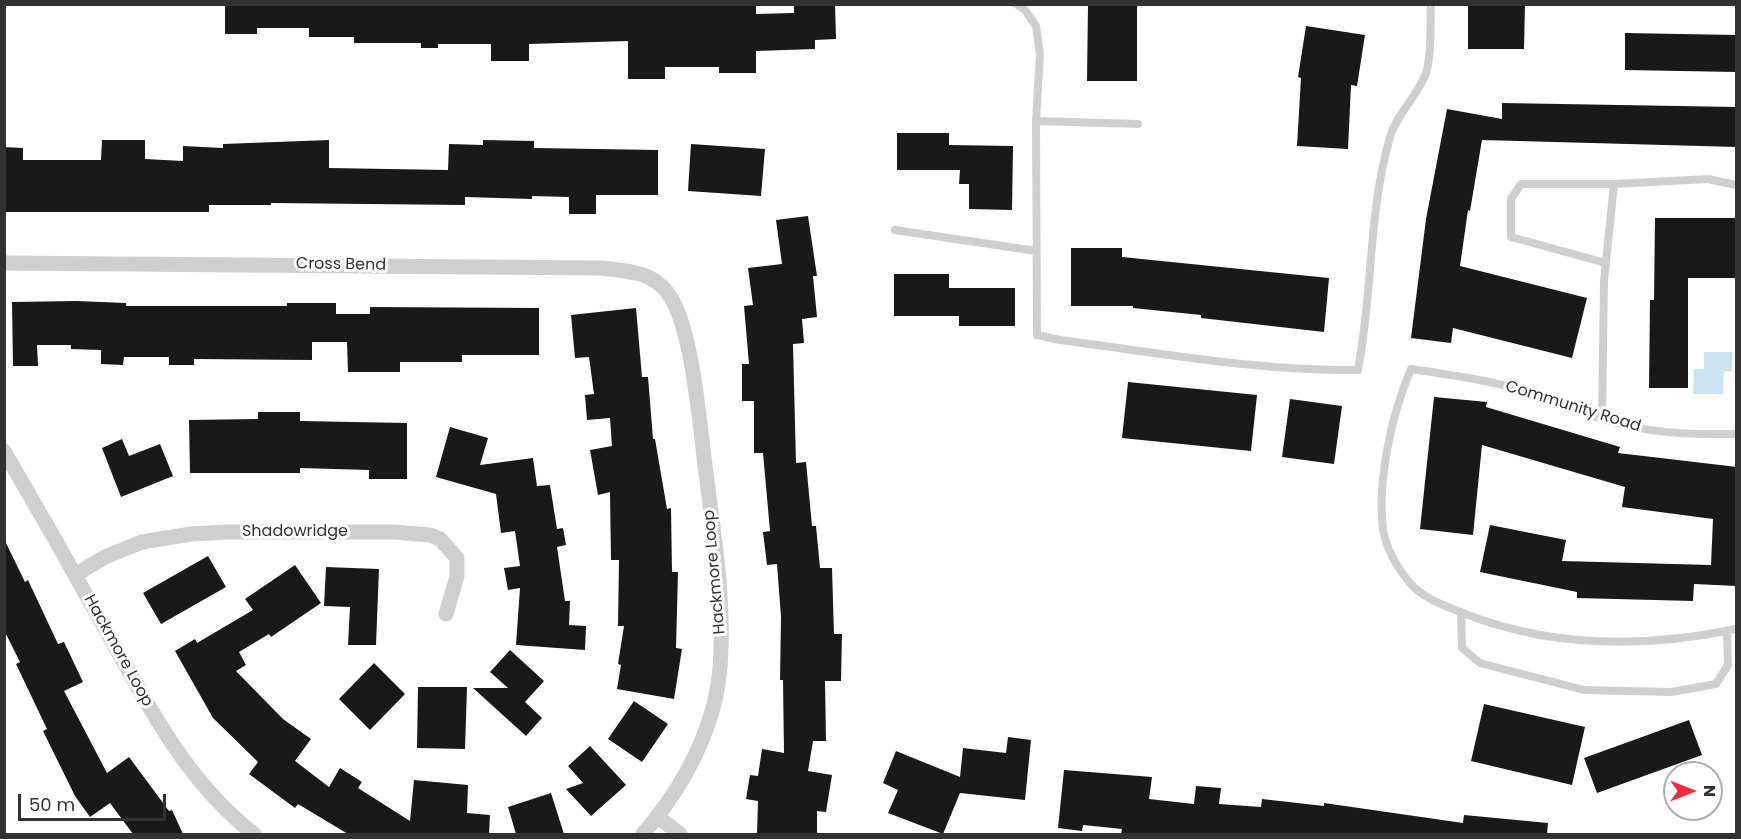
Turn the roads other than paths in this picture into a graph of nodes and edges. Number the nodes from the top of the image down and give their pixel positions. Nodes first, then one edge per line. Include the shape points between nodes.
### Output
1 (1016, 4) edge
2 (1431, 4) edge
3 (1036, 121) junction
4 (1138, 124) dead end
5 (1614, 184) junction
6 (1737, 185) edge
7 (895, 230) dead end
8 (1036, 251) junction
9 (4, 263) edge
10 (1606, 263) junction
11 (669, 294) joint
12 (1602, 419) junction
13 (1737, 434) edge
14 (4, 451) edge
15 (75, 575) junction
16 (1461, 612) junction
17 (446, 614) dead end
18 (1737, 629) edge
19 (1727, 631) junction
20 (658, 817) junction
21 (254, 834) edge
22 (643, 834) edge
23 (680, 834) edge

1 - 3 lane via 1026,10 1036,26 1040,55
2 - 8 lane via 1430,53 1425,75 1390,136 1384,165 1358,370 1260,367 1037,334
3 - 4 lane
3 - 8 lane
5 - 6 lane via 1708,179
5 - 10 lane
5 - 10 lane via 1521,184 1511,199 1511,237
7 - 8 lane
9 - 11 street, Cross Bend via 601,268 656,280
10 - 12 lane
11 - 20 street, Hackmore Loop via 692,370 716,558 721,667 713,709 690,769
12 - 13 lane, Community Road via 1673,433
12 - 16 lane, Community Road via 1534,393 1411,369 1400,396 1389,449 1383,531 1410,584 1434,602
14 - 15 street, Hackmore Loop
15 - 17 street, Shadowridge via 142,542 191,534 406,533 440,539 457,558 457,576
15 - 21 street, Hackmore Loop via 184,761 220,804
16 - 19 lane via 1498,627 1611,644 1662,642
16 - 19 lane via 1462,648 1480,663 1584,690 1671,692 1716,684 1728,665
18 - 19 lane
20 - 22 street, Hackmore Loop
20 - 23 street

